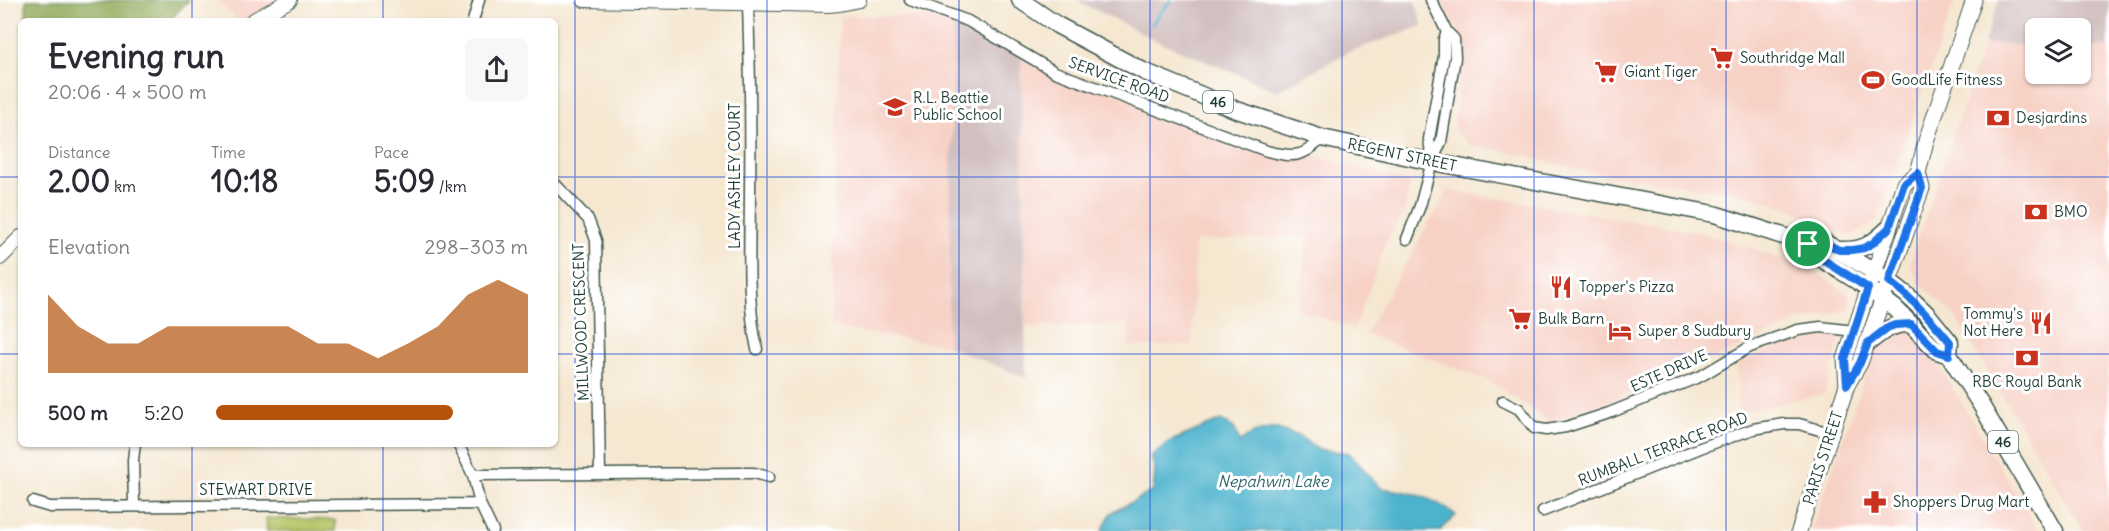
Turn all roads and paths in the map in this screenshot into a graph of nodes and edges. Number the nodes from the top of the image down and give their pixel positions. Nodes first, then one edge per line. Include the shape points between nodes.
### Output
1 (290, 0) edge
2 (479, 0) edge
3 (584, 0) edge
4 (859, 0) edge
5 (910, 0) edge
6 (1020, 0) edge
7 (1431, 0) edge
8 (1974, 0) edge
9 (748, 3) junction
10 (257, 18) edge
11 (474, 18) edge
12 (1322, 138) junction
13 (1432, 162) junction
14 (1918, 173) junction
15 (558, 187) edge
16 (1889, 228) junction
17 (1407, 239) dead end
18 (18, 240) edge
19 (1808, 244) junction
20 (1839, 250) junction
21 (0, 258) edge
22 (1871, 280) junction
23 (1889, 281) junction
24 (1883, 299) junction
25 (1911, 324) junction
26 (1854, 332) junction
27 (1868, 343) junction
28 (757, 349) dead end
29 (1949, 355) junction
30 (1847, 385) junction
31 (1503, 400) dead end
32 (1830, 433) junction
33 (135, 447) edge
34 (459, 447) edge
35 (600, 474) junction
36 (473, 475) junction
37 (769, 477) dead end
38 (33, 502) dead end
39 (480, 504) junction
40 (135, 506) junction
41 (1543, 511) dead end
42 (493, 531) edge
43 (1799, 531) edge
44 (2055, 531) edge

1 - 10 street
2 - 11 street
3 - 9 street
4 - 9 street via 840,4
5 - 12 street, SERVICE ROAD via 968,21 1055,72 1267,151 1288,156 1306,153
6 - 12 main road, REGENT STREET / 46 via 1057,25 1143,70 1237,110
7 - 13 street via 1448,32 1429,139
8 - 14 main road
9 - 28 street, LADY ASHLEY COURT via 750,286
12 - 13 main road, REGENT STREET / 46
13 - 17 street
13 - 19 main road, REGENT STREET / 46 via 1714,214
14 - 16 main road, PARIS STREET via 1904,184
14 - 23 main road, PARIS STREET via 1922,188
15 - 35 street, MILLWOOD CRESCENT via 588,219 596,240
16 - 20 main road via 1864,248
16 - 22 main road, PARIS STREET
18 - 21 street
19 - 20 main road, REGENT STREET / 46 via 1824,242
19 - 22 main road, REGENT STREET / 46 via 1817,256
20 - 22 main road, REGENT STREET / 46
22 - 23 main road, REGENT STREET / 46
22 - 24 main road, REGENT STREET / 46
22 - 26 main road, PARIS STREET
23 - 24 main road, PARIS STREET
23 - 29 main road, REGENT STREET / 46 via 1928,315 1950,342
24 - 25 main road, REGENT STREET / 46
24 - 27 main road, PARIS STREET
25 - 27 main road via 1887,328
25 - 29 main road, REGENT STREET / 46 via 1937,351
26 - 30 main road, PARIS STREET via 1845,359
26 - 31 street, ESTE DRIVE via 1821,327 1798,330 1750,346 1701,376 1566,427 1534,428 1519,409
27 - 30 main road, PARIS STREET
29 - 44 main road, REGENT STREET / 46
30 - 32 main road, PARIS STREET
32 - 41 street, RUMBALL TERRACE ROAD via 1799,424 1753,429
32 - 43 main road, PARIS STREET
33 - 40 street
34 - 36 street
35 - 36 street
35 - 37 street via 754,473
36 - 39 street
38 - 40 street, STEWART DRIVE via 50,507
39 - 40 street, STEWART DRIVE
39 - 42 street

